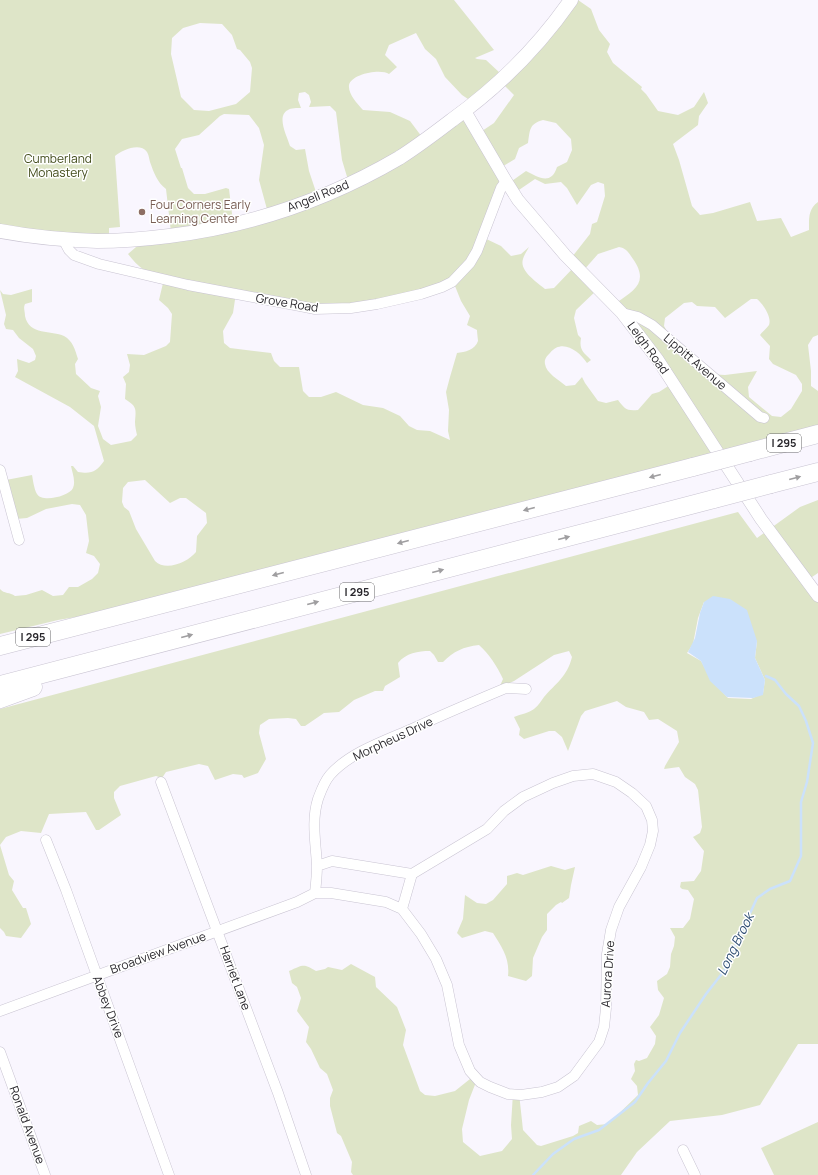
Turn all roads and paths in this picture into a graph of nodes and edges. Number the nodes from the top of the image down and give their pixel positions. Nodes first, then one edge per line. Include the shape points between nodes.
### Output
1 (571, 0) edge
2 (465, 111) junction
3 (506, 181) junction
4 (0, 231) edge
5 (63, 239) junction
6 (622, 313) junction
7 (764, 418) dead end
8 (818, 434) edge
9 (0, 470) edge
10 (818, 472) edge
11 (19, 540) dead end
12 (816, 588) edge
13 (67, 629) junction
14 (0, 639) edge
15 (165, 642) junction
16 (0, 646) edge
17 (0, 685) edge
18 (526, 689) dead end
19 (0, 699) edge
20 (161, 782) dead end
21 (46, 840) dead end
22 (317, 866) junction
23 (412, 874) junction
24 (315, 893) junction
25 (402, 909) junction
26 (217, 931) junction
27 (96, 976) junction
28 (0, 1011) edge
29 (0, 1052) edge
30 (683, 1150) dead end
31 (45, 1175) edge
32 (169, 1175) edge
33 (306, 1175) edge
34 (695, 1175) edge

1 - 2 main road, Angell Road via 535,45
2 - 3 street, Leigh Road
2 - 5 main road, Angell Road via 422,142 376,170 328,194 279,212 191,233 99,241
3 - 5 street, Grove Road via 477,251 470,263 452,282 421,294 351,308 315,308 264,300 99,264 74,255 68,250
3 - 6 street, Leigh Road via 518,200 565,255
4 - 5 main road, Angell Road
6 - 7 street, Lippitt Avenue via 638,316 652,325
6 - 12 street, Leigh Road via 658,360 761,519
8 -> 13 highway, I 295, bridge
9 - 11 street
15 -> 10 highway, I 295, bridge
13 - 14 highway
13 - 16 highway, I 295
15 - 17 highway, I 295
15 - 19 highway
18 - 22 street, Morpheus Drive via 506,688 359,752 345,762 323,786 318,801 314,833
20 - 26 street, Harriet Lane
21 - 27 street, Abbey Drive
22 - 23 street via 332,861
22 - 24 street
23 - 25 street
23 - 25 street, Aurora Drive via 487,829 523,797 573,776 592,774 616,782 646,806 652,820 650,846 619,907 611,930 607,954 604,1027 599,1042 574,1076 558,1087 528,1095 508,1094 480,1082 474,1076 459,1046 446,985 436,960
24 - 25 street via 331,892 386,902
24 - 26 street, Broadview Avenue
26 - 27 street, Broadview Avenue
26 - 33 street, Harriet Lane
27 - 28 street, Broadview Avenue
27 - 32 street, Abbey Drive
29 - 31 street, Ronald Avenue
30 - 34 street

